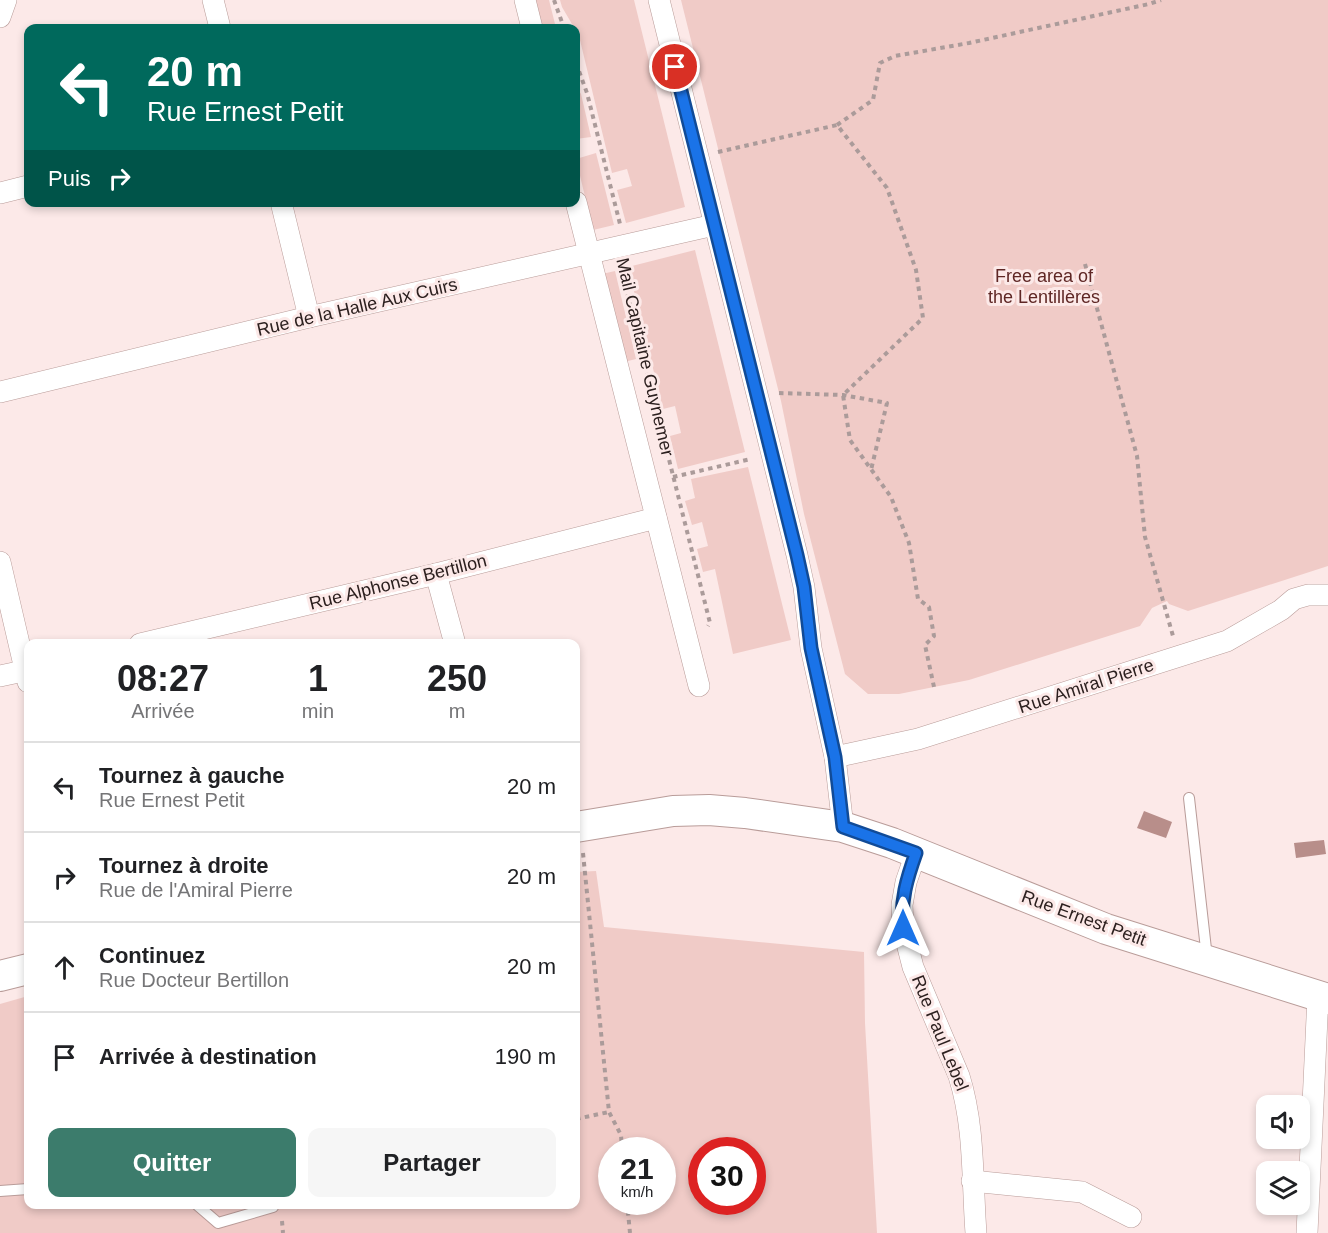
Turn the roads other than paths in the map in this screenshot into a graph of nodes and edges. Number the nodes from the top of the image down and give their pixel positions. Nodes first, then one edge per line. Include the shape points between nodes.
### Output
1 (6, 0) edge
2 (213, 0) edge
3 (525, 0) edge
4 (659, 0) edge
5 (0, 17) edge
6 (219, 24) edge
7 (531, 24) edge
8 (24, 187) edge
9 (0, 193) edge
10 (282, 207) edge
11 (577, 207) edge
12 (714, 225) junction
13 (589, 254) junction
14 (309, 317) junction
15 (0, 392) edge
16 (656, 518) junction
17 (0, 562) edge
18 (436, 574) junction
19 (1328, 596) edge
20 (161, 639) edge
21 (454, 639) edge
22 (24, 658) edge
23 (24, 674) edge
24 (0, 676) edge
25 (699, 686) dead end
26 (835, 757) junction
27 (1189, 798) dead end
28 (580, 826) edge
29 (843, 827) junction
30 (916, 853) junction
31 (1208, 961) junction
32 (24, 970) edge
33 (0, 976) edge
34 (1323, 997) edge
35 (972, 1181) junction
36 (24, 1189) edge
37 (0, 1191) edge
38 (200, 1209) edge
39 (268, 1209) edge
40 (1131, 1217) dead end
41 (217, 1228) edge
42 (976, 1233) edge
43 (1307, 1233) edge

1 - 5 street
2 - 6 street
3 - 7 street
4 - 12 street
8 - 9 street
10 - 14 street
11 - 13 street, Mail Capitaine Guynemer
12 - 13 street, Rue de la Halle Aux Cuirs
12 - 26 street via 804,587 811,648
13 - 14 street, Rue de la Halle Aux Cuirs
13 - 16 street, Mail Capitaine Guynemer
14 - 15 street, Rue de la Halle Aux Cuirs
16 - 18 street, Rue Alphonse Bertillon
16 - 25 street, Mail Capitaine Guynemer
17 - 22 street
18 - 20 street, Rue Alphonse Bertillon
18 - 21 street
19 - 26 street, Rue Amiral Pierre via 1294,599 1227,641 918,739
23 - 24 street
26 - 29 street
27 - 31 lane
28 - 29 street, Rue Ernest Petit via 674,811 709,810
29 - 30 street, Rue Ernest Petit
30 - 31 street, Rue Ernest Petit via 1107,929
30 - 35 street, Rue Paul Lebel via 902,905 903,928 913,967 965,1094
31 - 34 street, Rue Ernest Petit
32 - 33 street
34 - 43 street
35 - 40 street via 1082,1192
35 - 42 street, Rue Paul Lebel
36 - 37 lane
38 - 41 lane
39 - 41 lane

